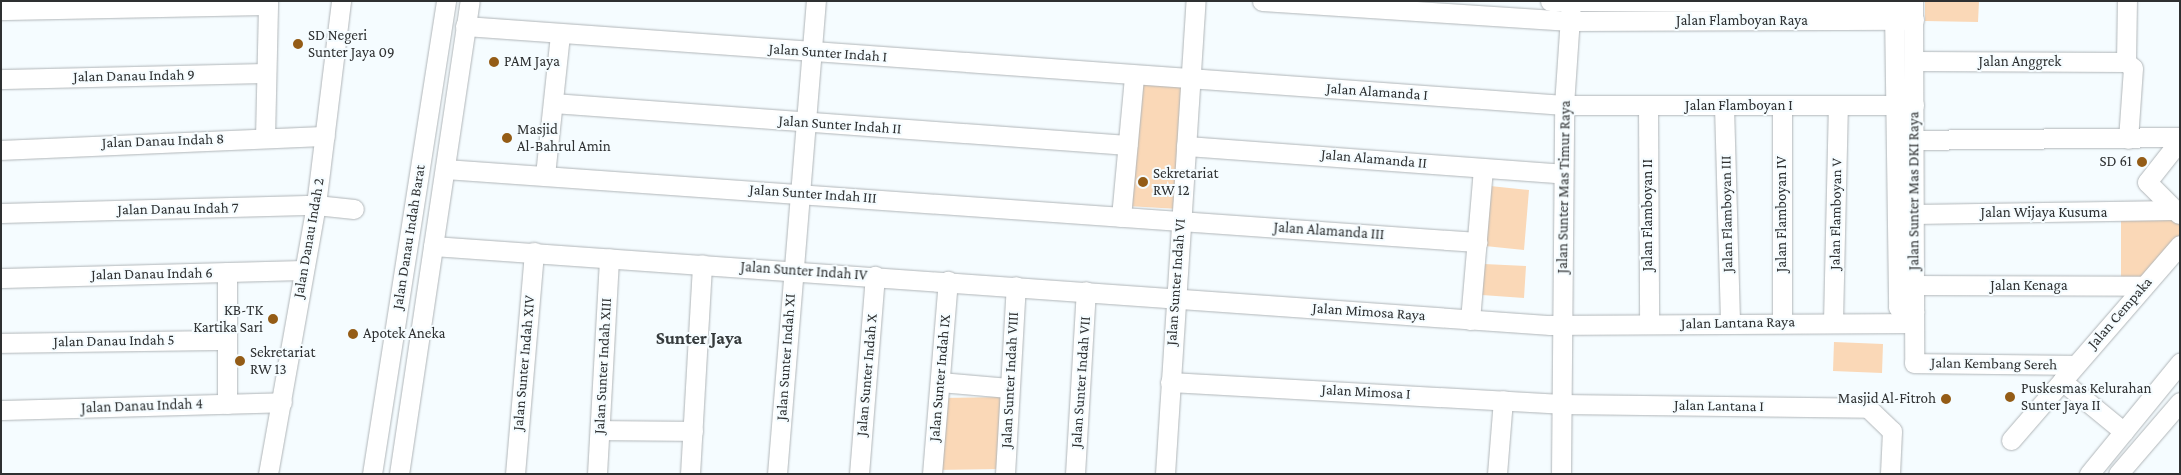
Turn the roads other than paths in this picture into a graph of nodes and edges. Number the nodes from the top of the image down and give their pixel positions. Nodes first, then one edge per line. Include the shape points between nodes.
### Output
1 (341, 1) edge
2 (446, 1) edge
3 (470, 1) edge
4 (816, 1) edge
5 (1196, 1) edge
6 (1262, 1) edge
7 (1550, 1) edge
8 (2126, 1) edge
9 (1571, 2) edge
10 (268, 3) edge
11 (1894, 8) edge
12 (1913, 8) edge
13 (1, 10) edge
14 (1570, 21) junction
15 (466, 26) junction
16 (560, 34) junction
17 (811, 52) junction
18 (1914, 61) junction
19 (2126, 62) junction
20 (266, 73) junction
21 (1134, 76) junction
22 (1, 79) edge
23 (1190, 80) junction
24 (553, 103) junction
25 (1564, 104) junction
26 (1648, 105) junction
27 (1904, 105) junction
28 (1724, 106) junction
29 (1782, 106) junction
30 (1838, 107) junction
31 (805, 122) junction
32 (325, 136) junction
33 (264, 138) junction
34 (2128, 139) junction
35 (2180, 139) edge
36 (1905, 140) junction
37 (1128, 145) junction
38 (1186, 146) junction
39 (1, 150) edge
40 (445, 169) junction
41 (1483, 169) junction
42 (1563, 174) junction
43 (545, 175) junction
44 (800, 192) junction
45 (316, 205) junction
46 (354, 209) dead end
47 (2177, 212) edge
48 (1, 213) edge
49 (1914, 214) junction
50 (1121, 216) junction
51 (1180, 220) junction
52 (1477, 242) junction
53 (2180, 245) edge
54 (433, 246) junction
55 (534, 252) junction
56 (609, 258) junction
57 (702, 264) junction
58 (303, 270) junction
59 (793, 271) junction
60 (227, 272) junction
61 (875, 276) junction
62 (1, 278) edge
63 (948, 281) junction
64 (1914, 284) junction
65 (1016, 286) junction
66 (2144, 286) junction
67 (1086, 291) junction
68 (1175, 297) junction
69 (1914, 317) junction
70 (1470, 320) junction
71 (1782, 322) junction
72 (1833, 322) junction
73 (1730, 323) junction
74 (1648, 324) junction
75 (1563, 325) junction
76 (226, 340) junction
77 (1, 343) edge
78 (1914, 363) joint
79 (2180, 363) edge
80 (2074, 365) junction
81 (2062, 381) junction
82 (940, 382) junction
83 (1170, 382) junction
84 (1010, 388) junction
85 (1503, 400) junction
86 (282, 402) junction
87 (2180, 402) edge
88 (227, 404) junction
89 (1561, 404) junction
90 (1, 410) edge
91 (600, 430) junction
92 (693, 432) junction
93 (2124, 432) junction
94 (2011, 440) dead end
95 (268, 474) edge
96 (372, 474) edge
97 (399, 474) edge
98 (515, 474) edge
99 (597, 474) edge
100 (690, 474) edge
101 (777, 474) edge
102 (859, 474) edge
103 (932, 474) edge
104 (1005, 474) edge
105 (1075, 474) edge
106 (1165, 474) edge
107 (1497, 474) edge
108 (1561, 474) edge
109 (1890, 474) edge
110 (2089, 474) edge
111 (2118, 474) edge

1 - 32 street, Jalan Danau Indah 2
2 - 96 street, Jalan Danau Indah Barat
3 - 15 street, Jalan Danau Indah Barat
4 - 17 street, Jalan Sunter Indah XI
5 - 23 street, Jalan Sunter Indah VI
6 - 14 street, Jalan Flamboyan Raya
7 - 9 street, Jalan Flamboyan Raya
8 - 19 street
9 - 11 street, Jalan Flamboyan Raya
9 - 14 street, Jalan Sunter Mas Timur Raya
10 - 13 street
10 - 20 street
11 - 12 street, Jalan Flamboyan Raya
11 - 14 street, Jalan Flamboyan Raya
11 - 27 street
12 - 18 street, Jalan Sunter Mas DKI Raya
14 - 25 street, Jalan Sunter Mas Timur Raya
15 - 16 street, Jalan Sunter Indah I
15 - 40 street, Jalan Danau Indah Barat
16 - 17 street, Jalan Sunter Indah I
16 - 24 street
17 - 21 street, Jalan Sunter Indah I
17 - 31 street, Jalan Sunter Indah XI
18 - 19 street, Jalan Anggrek
18 - 27 street, Jalan Sunter Mas DKI Raya
19 - 34 street via 2134,68
20 - 22 street, Jalan Danau Indah 9
20 - 33 street
21 - 23 street, Jalan Sunter Indah I
21 - 37 street
23 - 25 street, Jalan Alamanda I
23 - 38 street, Jalan Sunter Indah VI
24 - 31 street, Jalan Sunter Indah II
24 - 43 street
25 - 26 street, Jalan Flamboyan I
25 - 42 street, Jalan Sunter Mas Timur Raya
26 - 28 street, Jalan Flamboyan I
26 - 74 street, Jalan Flamboyan II
27 - 30 street, Jalan Flamboyan I
27 - 36 street
28 - 29 street, Jalan Flamboyan I
28 - 73 street, Jalan Flamboyan III
29 - 30 street, Jalan Flamboyan I
29 - 71 street, Jalan Flamboyan IV
30 - 72 street, Jalan Flamboyan V
31 - 37 street, Jalan Sunter Indah II
31 - 44 street, Jalan Sunter Indah XI
32 - 33 street, Jalan Danau Indah 8
32 - 45 street, Jalan Danau Indah 2
33 - 39 street, Jalan Danau Indah 8
34 - 35 street
34 - 36 street
35 - 47 street via 2147,182
36 - 49 street, Jalan Sunter Mas DKI Raya
36 - 69 street via 1898,307
37 - 50 street
38 - 41 street, Jalan Alamanda II
38 - 51 street, Jalan Sunter Indah VI
40 - 43 street, Jalan Sunter Indah III
40 - 54 street, Jalan Danau Indah Barat
41 - 42 street, Jalan Alamanda II
41 - 52 street
42 - 75 street, Jalan Sunter Mas Timur Raya
43 - 44 street, Jalan Sunter Indah III
44 - 50 street, Jalan Sunter Indah III
44 - 59 street, Jalan Sunter Indah XI
45 - 46 street, Jalan Danau Indah 7
45 - 48 street, Jalan Danau Indah 7
45 - 58 street, Jalan Danau Indah 2
47 - 49 street, Jalan Wijaya Kusuma
49 - 64 street, Jalan Sunter Mas DKI Raya
50 - 51 street, Jalan Sunter Indah III
51 - 52 street, Jalan Alamanda III
51 - 68 street, Jalan Sunter Indah VI
52 - 70 street
53 - 66 street, Jalan Cempaka
54 - 55 street, Jalan Sunter Indah IV
54 - 97 street, Jalan Danau Indah Barat
55 - 56 street, Jalan Sunter Indah IV
55 - 98 street, Jalan Sunter Indah XIV
56 - 57 street, Jalan Sunter Indah IV
56 - 91 street, Jalan Sunter Indah XIII
57 - 59 street, Jalan Sunter Indah IV
57 - 92 street
58 - 60 street, Jalan Danau Indah 6
58 - 86 street, Jalan Danau Indah 2
59 - 61 street, Jalan Sunter Indah IV
59 - 101 street, Jalan Sunter Indah XI
60 - 62 street, Jalan Danau Indah 6
60 - 76 street
61 - 63 street, Jalan Sunter Indah IV
61 - 102 street, Jalan Sunter Indah X
63 - 65 street, Jalan Sunter Indah IV
63 - 82 street, Jalan Sunter Indah IX
64 - 66 street, Jalan Kenaga
64 - 69 street, Jalan Sunter Mas DKI Raya
65 - 67 street, Jalan Sunter Indah IV
65 - 84 street, Jalan Sunter Indah VIII
66 - 80 street, Jalan Cempaka
67 - 68 street, Jalan Sunter Indah IV
67 - 105 street, Jalan Sunter Indah VII
68 - 70 street, Jalan Mimosa Raya
68 - 83 street, Jalan Sunter Indah VI
69 - 72 street, Jalan Lantana Raya
69 - 78 street, Jalan Sunter Mas DKI Raya
70 - 75 street, Jalan Mimosa Raya
71 - 72 street, Jalan Lantana Raya
71 - 73 street, Jalan Lantana Raya
73 - 74 street, Jalan Lantana Raya
74 - 75 street, Jalan Lantana Raya
75 - 89 street, Jalan Sunter Mas Timur Raya
76 - 77 street, Jalan Danau Indah 5
76 - 88 street
78 - 80 street, Jalan Kembang Sereh
79 - 93 street
80 - 81 street, Jalan Cempaka
81 - 93 street
81 - 94 street, Jalan Cempaka
82 - 84 street
82 - 103 street, Jalan Sunter Indah IX
83 - 85 street, Jalan Mimosa I
83 - 106 street, Jalan Sunter Indah VI
84 - 104 street, Jalan Sunter Indah VIII
85 - 89 street, Jalan Mimosa I
85 - 107 street
86 - 88 street, Jalan Danau Indah 4
86 - 95 street, Jalan Danau Indah 2
87 - 111 street
88 - 90 street, Jalan Danau Indah 4
89 - 108 street, Jalan Sunter Mas Timur Raya
89 - 109 street, Jalan Lantana I via 1876,411 1892,431
91 - 92 street
91 - 99 street, Jalan Sunter Indah XIII
92 - 100 street
93 - 110 street

